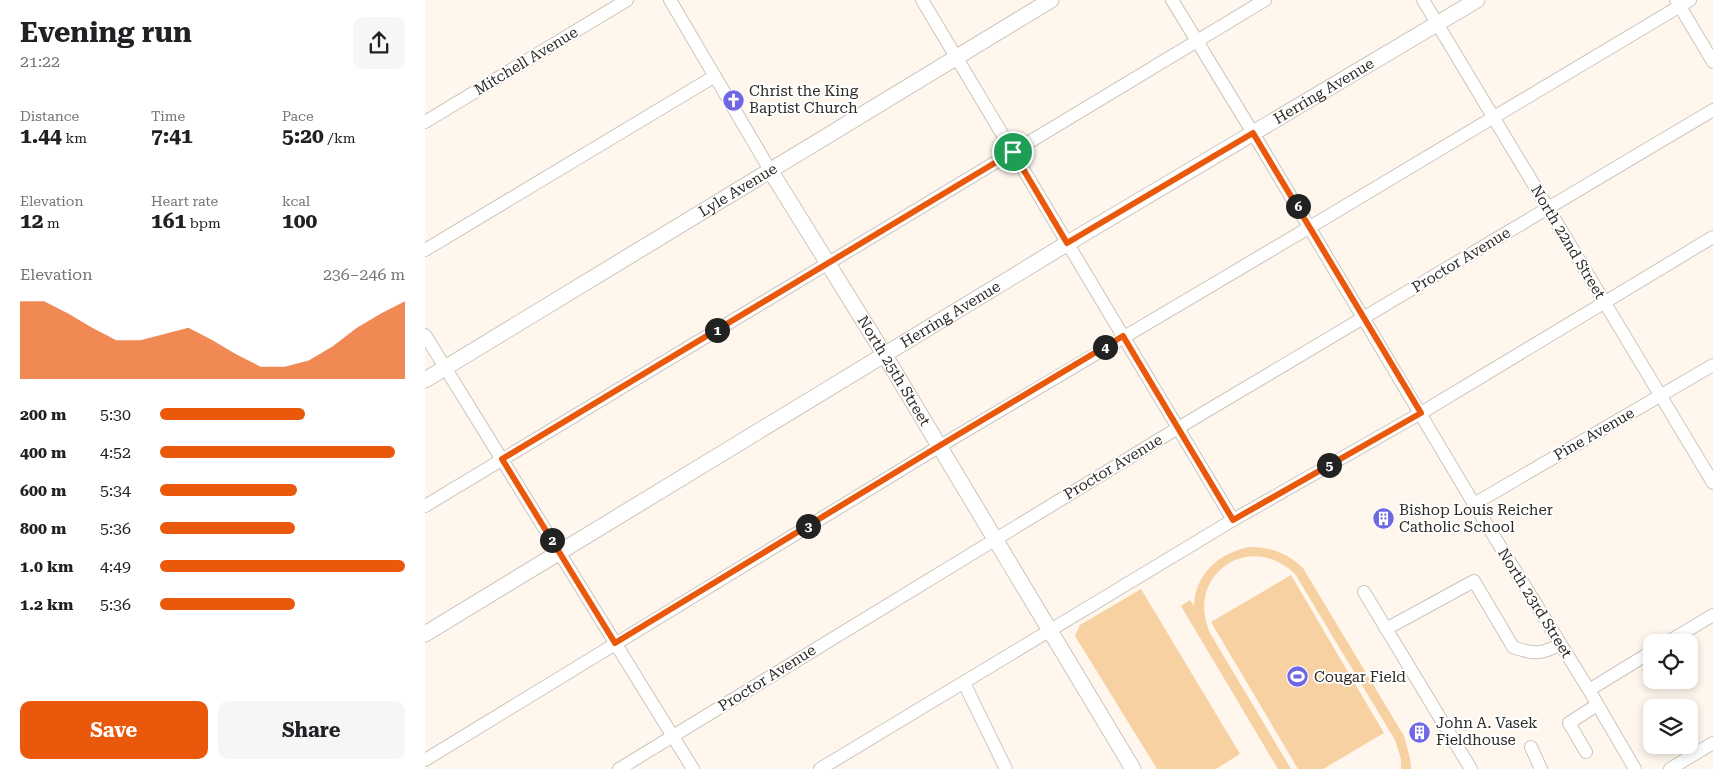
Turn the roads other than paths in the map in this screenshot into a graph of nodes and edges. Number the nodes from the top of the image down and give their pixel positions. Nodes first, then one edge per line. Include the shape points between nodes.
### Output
1 (627, 0) edge
2 (670, 0) edge
3 (922, 0) edge
4 (1051, 0) edge
5 (1172, 0) edge
6 (1265, 0) edge
7 (1423, 0) edge
8 (1477, 0) edge
9 (1682, 2) edge
10 (1437, 24) junction
11 (1197, 40) junction
12 (957, 57) junction
13 (1713, 62) edge
14 (715, 76) junction
15 (1713, 110) edge
16 (1494, 118) junction
17 (425, 122) edge
18 (1253, 133) junction
19 (1013, 152) junction
20 (770, 170) junction
21 (1548, 208) junction
22 (1310, 227) junction
23 (1713, 237) edge
24 (1067, 243) junction
25 (425, 250) edge
26 (828, 263) junction
27 (1605, 302) junction
28 (1364, 317) junction
29 (425, 334) edge
30 (1123, 336) junction
31 (884, 354) junction
32 (1713, 364) edge
33 (445, 367) junction
34 (425, 380) edge
35 (1661, 395) junction
36 (1421, 413) junction
37 (1178, 428) junction
38 (939, 446) junction
39 (502, 459) junction
40 (1713, 484) edge
41 (1474, 504) junction
42 (425, 506) edge
43 (1233, 520) junction
44 (995, 538) junction
45 (559, 551) junction
46 (1364, 592) dead end
47 (1713, 615) edge
48 (1386, 629) junction
49 (1050, 630) junction
50 (425, 634) edge
51 (1681, 634) edge
52 (615, 643) junction
53 (1561, 644) junction
54 (1643, 657) edge
55 (964, 683) junction
56 (1589, 690) junction
57 (1597, 705) junction
58 (673, 736) junction
59 (1713, 743) edge
60 (1531, 747) dead end
61 (1586, 752) dead end
62 (425, 760) edge
63 (619, 769) edge
64 (693, 769) edge
65 (821, 769) edge
66 (1006, 769) edge
67 (1133, 769) edge
68 (1471, 769) edge
69 (1541, 769) edge
70 (1635, 769) edge
71 (1670, 769) edge

1 - 17 street, Mitchell Avenue
2 - 14 street, North 25th Street
3 - 12 street
4 - 12 main road, Lyle Avenue
5 - 11 street, North 23rd Street
6 - 11 street
7 - 10 street, North 22nd Street
8 - 10 main road, Herring Avenue
9 - 13 street
9 - 16 street
10 - 16 street, North 22nd Street
10 - 18 main road, Herring Avenue
11 - 18 street, North 23rd Street
11 - 19 street
12 - 19 street
12 - 20 main road, Lyle Avenue
14 - 20 street, North 25th Street
14 - 25 street
15 - 21 street, Proctor Avenue
16 - 21 street, North 22nd Street
16 - 22 street
18 - 22 street, North 23rd Street
18 - 24 main road, Herring Avenue
19 - 24 street
19 - 26 street
20 - 26 main road, North 25th Street
20 - 33 main road, Lyle Avenue
21 - 27 street, North 22nd Street
21 - 28 street, Proctor Avenue
22 - 28 street, North 23rd Street
22 - 30 street
23 - 27 street
24 - 30 street
24 - 31 main road, Herring Avenue
26 - 31 main road, North 25th Street
26 - 39 street
27 - 35 street, North 22nd Street
27 - 36 street
28 - 36 street, North 23rd Street
28 - 37 street, Proctor Avenue
29 - 33 street
30 - 37 street
30 - 38 street
31 - 38 main road, North 25th Street
31 - 45 main road, Herring Avenue
32 - 35 street, Pine Avenue
33 - 34 main road, Lyle Avenue
33 - 39 street
35 - 40 street, North 22nd Street
35 - 41 street, Pine Avenue
36 - 41 street, North 23rd Street
36 - 43 street
37 - 43 street
37 - 44 street, Proctor Avenue
38 - 44 main road, North 25th Street
38 - 52 street
39 - 42 street
39 - 45 street
41 - 53 street, North 23rd Street
43 - 49 street
44 - 49 main road, North 25th Street
44 - 58 street, Proctor Avenue
45 - 50 main road, Herring Avenue
45 - 52 street
46 - 48 street
47 - 51 street
48 - 53 street via 1474,580 1513,647 1537,653 1550,651
48 - 68 street
49 - 55 street
49 - 67 main road, North 25th Street
52 - 58 street
52 - 62 street
53 - 56 street, North 23rd Street
54 - 56 street
55 - 65 street
55 - 66 street
56 - 57 street, North 23rd Street
57 - 61 street via 1569,723
57 - 70 street, North 23rd Street
58 - 63 street, Proctor Avenue
58 - 64 street
59 - 71 street
60 - 69 street

